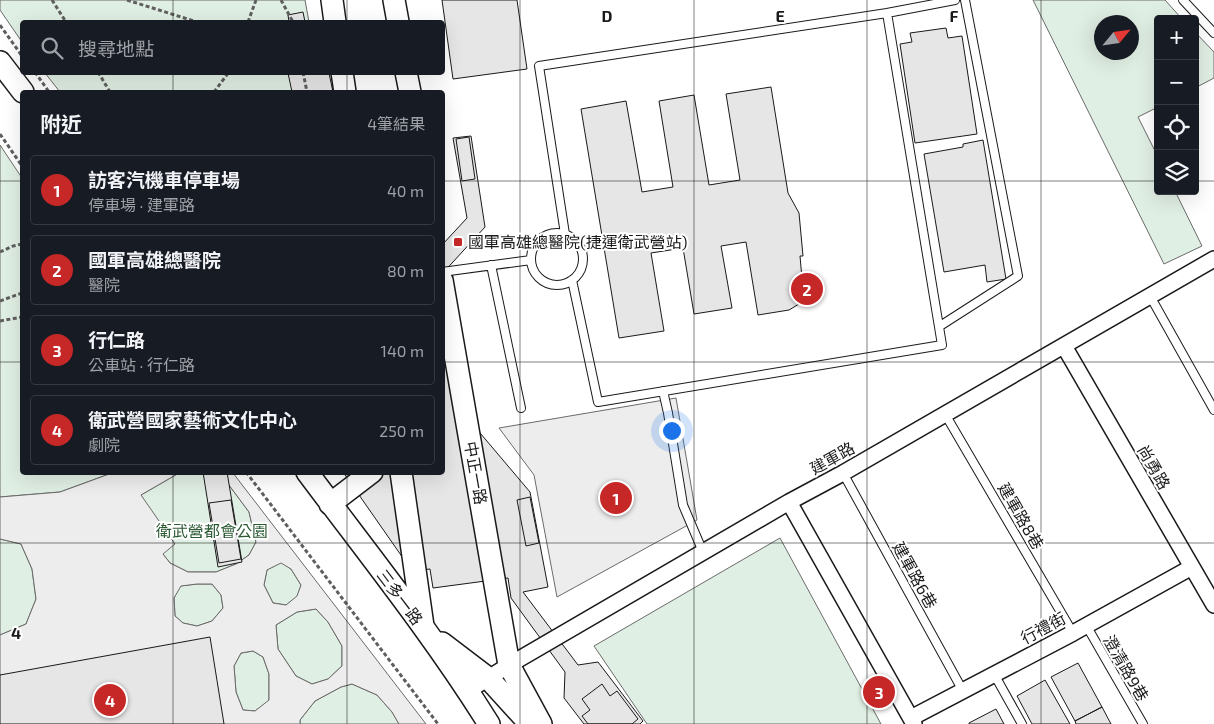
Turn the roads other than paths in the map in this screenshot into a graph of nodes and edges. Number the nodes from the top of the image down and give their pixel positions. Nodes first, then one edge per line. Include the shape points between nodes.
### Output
1 (332, 0) edge
2 (394, 0) edge
3 (955, 0) edge
4 (965, 0) edge
5 (1183, 0) edge
6 (1190, 4) edge
7 (887, 13) junction
8 (335, 20) edge
9 (398, 20) edge
10 (1214, 33) edge
11 (0, 62) edge
12 (342, 75) edge
13 (407, 75) edge
14 (21, 90) edge
15 (345, 90) edge
16 (410, 90) edge
17 (565, 234) junction
18 (1214, 259) edge
19 (531, 260) junction
20 (491, 265) junction
21 (445, 272) edge
22 (572, 280) junction
23 (1150, 296) junction
24 (445, 297) edge
25 (940, 326) junction
26 (1064, 346) junction
27 (663, 391) junction
28 (521, 408) dead end
29 (1214, 410) edge
30 (945, 414) junction
31 (843, 472) junction
32 (309, 475) edge
33 (368, 475) edge
34 (401, 475) edge
35 (789, 502) junction
36 (330, 504) junction
37 (703, 552) junction
38 (1192, 567) junction
39 (1214, 605) edge
40 (1086, 625) junction
41 (424, 629) junction
42 (1073, 632) junction
43 (509, 665) junction
44 (994, 674) junction
45 (488, 678) junction
46 (468, 691) junction
47 (963, 691) junction
48 (912, 721) edge
49 (489, 724) edge
50 (530, 724) edge
51 (541, 724) edge
52 (1022, 724) edge
53 (1143, 724) edge

1 - 8 street
2 - 9 street
3 - 7 lane
4 - 25 lane via 1018,276
5 - 6 lane
6 - 10 lane
7 - 17 lane via 538,66
7 - 25 lane
11 - 14 street
12 - 15 street
13 - 16 street
17 - 19 lane via 549,234 541,238
17 - 22 lane via 582,251 581,267
18 - 23 street, 建軍路
19 - 20 lane
19 - 22 lane via 536,275 549,284 565,284
20 - 21 lane
20 - 28 lane
22 - 27 lane via 598,402
23 - 26 street, 建軍路
23 - 29 lane
24 - 43 street, 中正一路
25 - 27 lane via 942,345
26 - 30 street, 建軍路
26 - 38 street, 尚勇路
27 - 37 lane via 683,505
30 - 31 street, 建軍路
30 - 42 lane, 建軍路8巷
31 - 35 street, 建軍路
31 - 47 lane, 建軍路6巷
32 - 36 street, 三多一路
33 - 36 street
34 - 41 street
35 - 37 street, 建軍路
35 - 48 street
36 - 41 street, 三多一路
37 - 43 street, 建軍路
38 - 39 street, 尚勇路
38 - 40 street, 行禮街
40 - 42 street, 行禮街
40 - 53 lane, 澄清路9巷
41 - 45 street
41 - 46 street, 三多一路
42 - 44 street, 行禮街
43 - 45 street, 建軍路
43 - 51 street
44 - 47 street, 行禮街
44 - 52 lane
45 - 46 street, 建軍路
45 - 50 street
46 - 49 street, 三多一路
47 - 48 street, 行禮街

